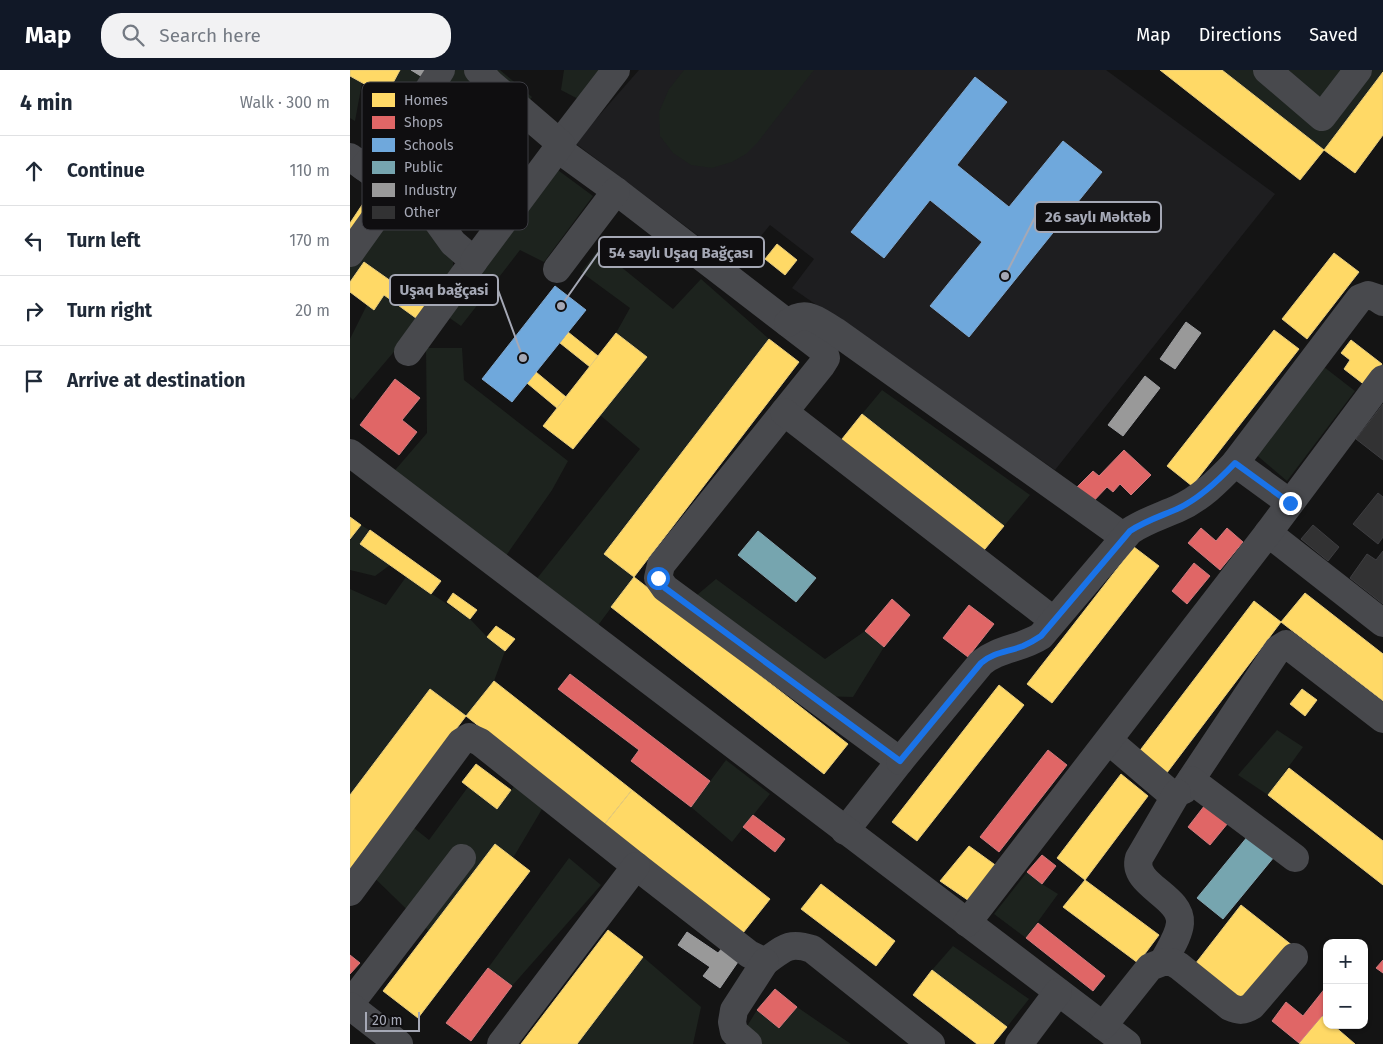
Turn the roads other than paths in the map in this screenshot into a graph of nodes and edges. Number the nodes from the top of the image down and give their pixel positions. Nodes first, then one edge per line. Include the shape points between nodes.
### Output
1 (441, 70) edge
2 (478, 70) edge
3 (616, 70) edge
4 (1267, 70) edge
5 (1358, 70) edge
6 (433, 82) edge
7 (489, 82) edge
8 (528, 115) edge
9 (562, 144) junction
10 (528, 189) edge
11 (616, 191) junction
12 (366, 230) edge
13 (443, 230) edge
14 (497, 230) edge
15 (350, 252) edge
16 (474, 261) junction
17 (557, 269) dead end
18 (1383, 302) edge
19 (788, 323) junction
20 (408, 352) dead end
21 (1383, 379) edge
22 (784, 412) junction
23 (350, 454) edge
24 (1235, 463) junction
25 (1290, 503) junction
26 (1268, 533) junction
27 (1124, 537) junction
28 (1053, 620) junction
29 (1383, 622) edge
30 (1383, 720) edge
31 (1109, 741) junction
32 (900, 761) junction
33 (1184, 786) junction
34 (845, 831) junction
35 (462, 858) dead end
36 (1295, 858) dead end
37 (636, 866) junction
38 (350, 892) edge
39 (967, 923) junction
40 (1294, 957) dead end
41 (765, 962) junction
42 (1164, 962) junction
43 (1058, 992) junction
44 (350, 1005) edge
45 (1103, 1026) junction
46 (399, 1044) edge
47 (501, 1044) edge
48 (748, 1044) edge
49 (931, 1044) edge
50 (1019, 1044) edge
51 (1127, 1044) edge

1 - 6 street
2 - 7 street
3 - 9 street via 566,134
4 - 5 street via 1322,117
8 - 9 street
9 - 10 street
9 - 11 street via 565,154
11 - 17 street
11 - 19 street
12 - 15 street
13 - 16 street
14 - 16 street
16 - 20 street
18 - 24 street via 1368,295 1360,298
19 - 22 street via 824,351 826,358
19 - 27 street via 796,316 809,316 834,331
21 - 25 street
22 - 28 street
22 - 32 street via 661,565 658,578 665,588
23 - 34 street
24 - 25 street
24 - 27 street via 1192,501 1143,522
25 - 26 street
26 - 29 street
26 - 31 street
27 - 28 street
28 - 32 street via 1033,641 989,656 981,663
30 - 33 street via 1286,644 1278,649
31 - 33 street via 1169,792
31 - 39 street
32 - 34 street
33 - 36 street
33 - 42 street via 1137,864 1138,871 1166,898 1179,916 1177,934
34 - 39 street
35 - 44 street
37 - 38 street via 480,742 469,737 461,742
37 - 41 street via 749,954
37 - 47 street
39 - 43 street
40 - 42 street via 1252,1006 1238,1011 1179,966
41 - 48 street via 734,1010 734,1032
41 - 49 street via 787,947 798,944 812,949
42 - 45 street via 1150,967
43 - 45 street
43 - 50 street
44 - 46 street
45 - 51 street

